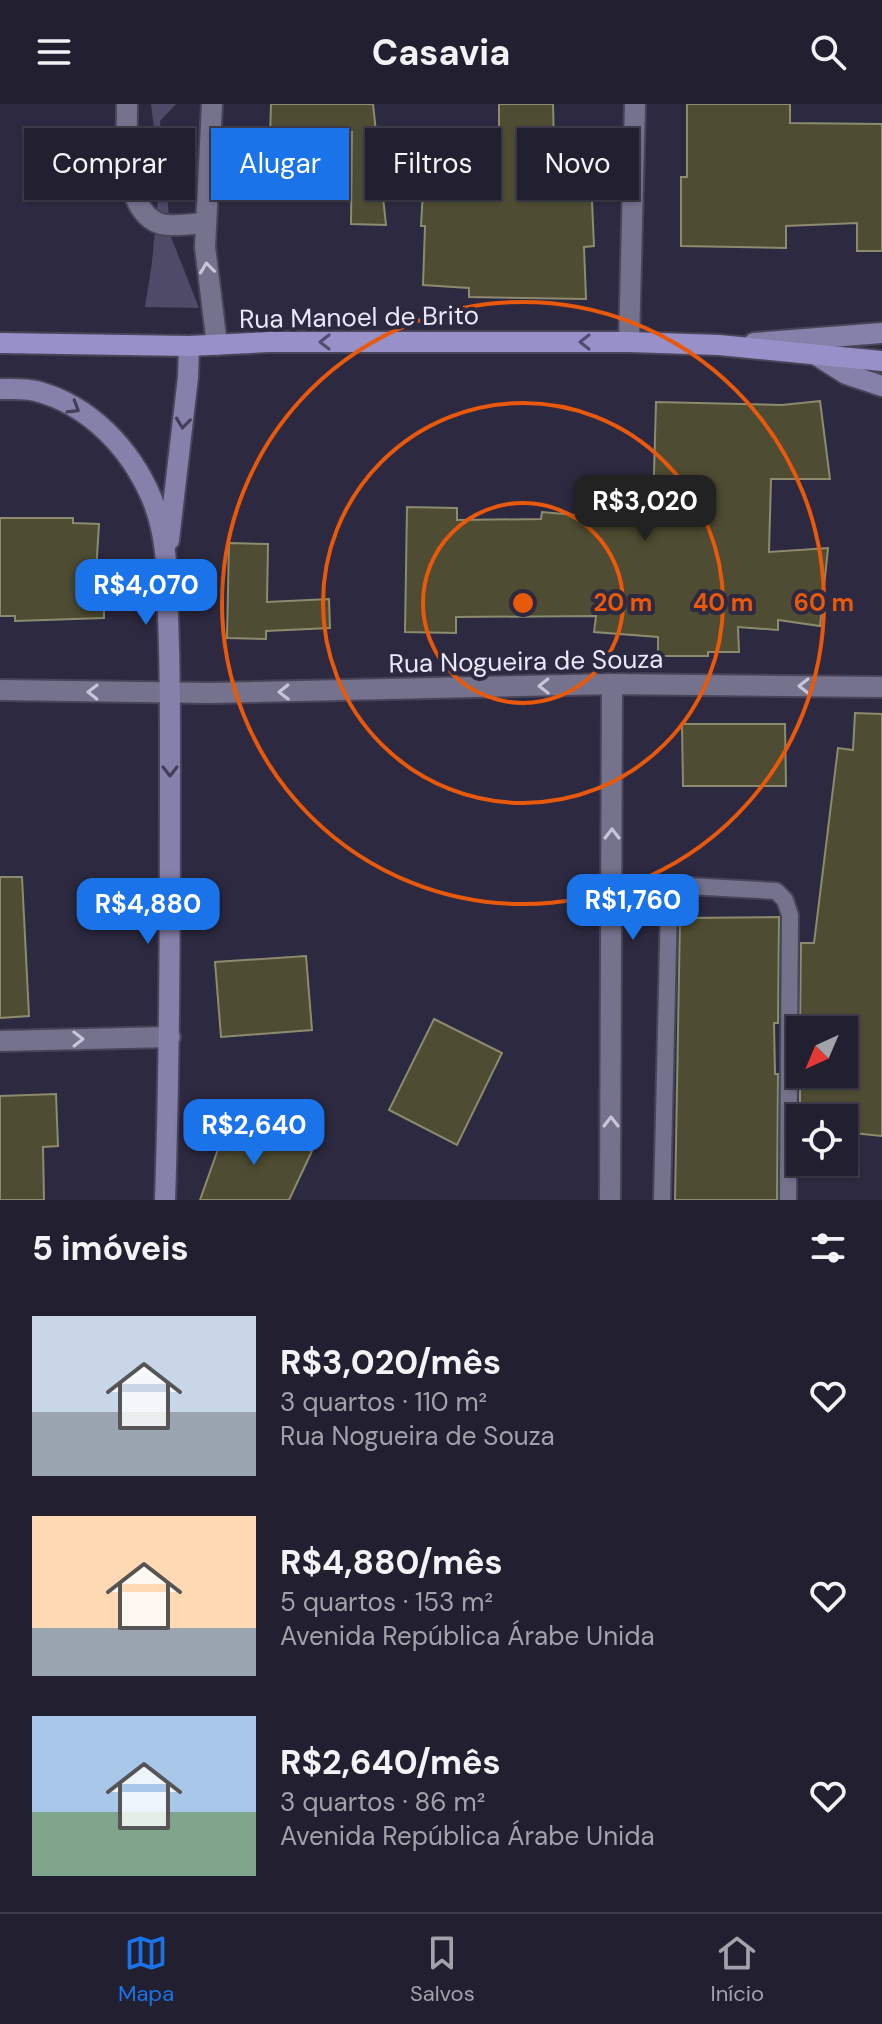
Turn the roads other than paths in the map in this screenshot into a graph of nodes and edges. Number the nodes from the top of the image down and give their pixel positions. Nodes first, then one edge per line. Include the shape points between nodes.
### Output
1 (127, 104) edge
2 (212, 104) edge
3 (635, 104) edge
4 (205, 223) junction
5 (882, 333) edge
6 (629, 342) junction
7 (0, 343) edge
8 (217, 345) junction
9 (719, 345) junction
10 (189, 346) junction
11 (813, 353) junction
12 (882, 361) edge
13 (882, 386) edge
14 (0, 389) edge
15 (166, 560) junction
16 (612, 684) junction
17 (882, 687) edge
18 (0, 690) edge
19 (170, 693) junction
20 (170, 1037) junction
21 (0, 1041) edge
22 (165, 1200) edge
23 (610, 1200) edge
24 (662, 1200) edge
25 (788, 1200) edge

1 - 4 street via 128,160 134,195 145,214 162,224
2 - 4 street
3 - 6 street
8 -> 4 street
5 - 9 street, Rua Manoel de Brito
6 -> 8 main road, Rua Manoel de Brito
6 - 9 main road, Rua Manoel de Brito
7 - 10 main road, Rua Manoel de Brito
8 - 10 main road, Rua Manoel de Brito
9 - 11 main road, Rua Manoel de Brito
10 -> 15 street
11 - 12 main road, Rua Manoel de Brito
11 - 13 street via 846,374
14 -> 15 street via 33,390 55,398 113,437 152,499
15 - 19 street
17 -> 16 street, Rua Nogueira de Souza
16 -> 19 street, Rua Nogueira de Souza
23 -> 16 street
19 -> 18 street, Rua Nogueira de Souza
19 -> 20 street
21 -> 20 street
20 - 22 street
24 - 25 lane via 669,904 688,886 776,891 790,915

